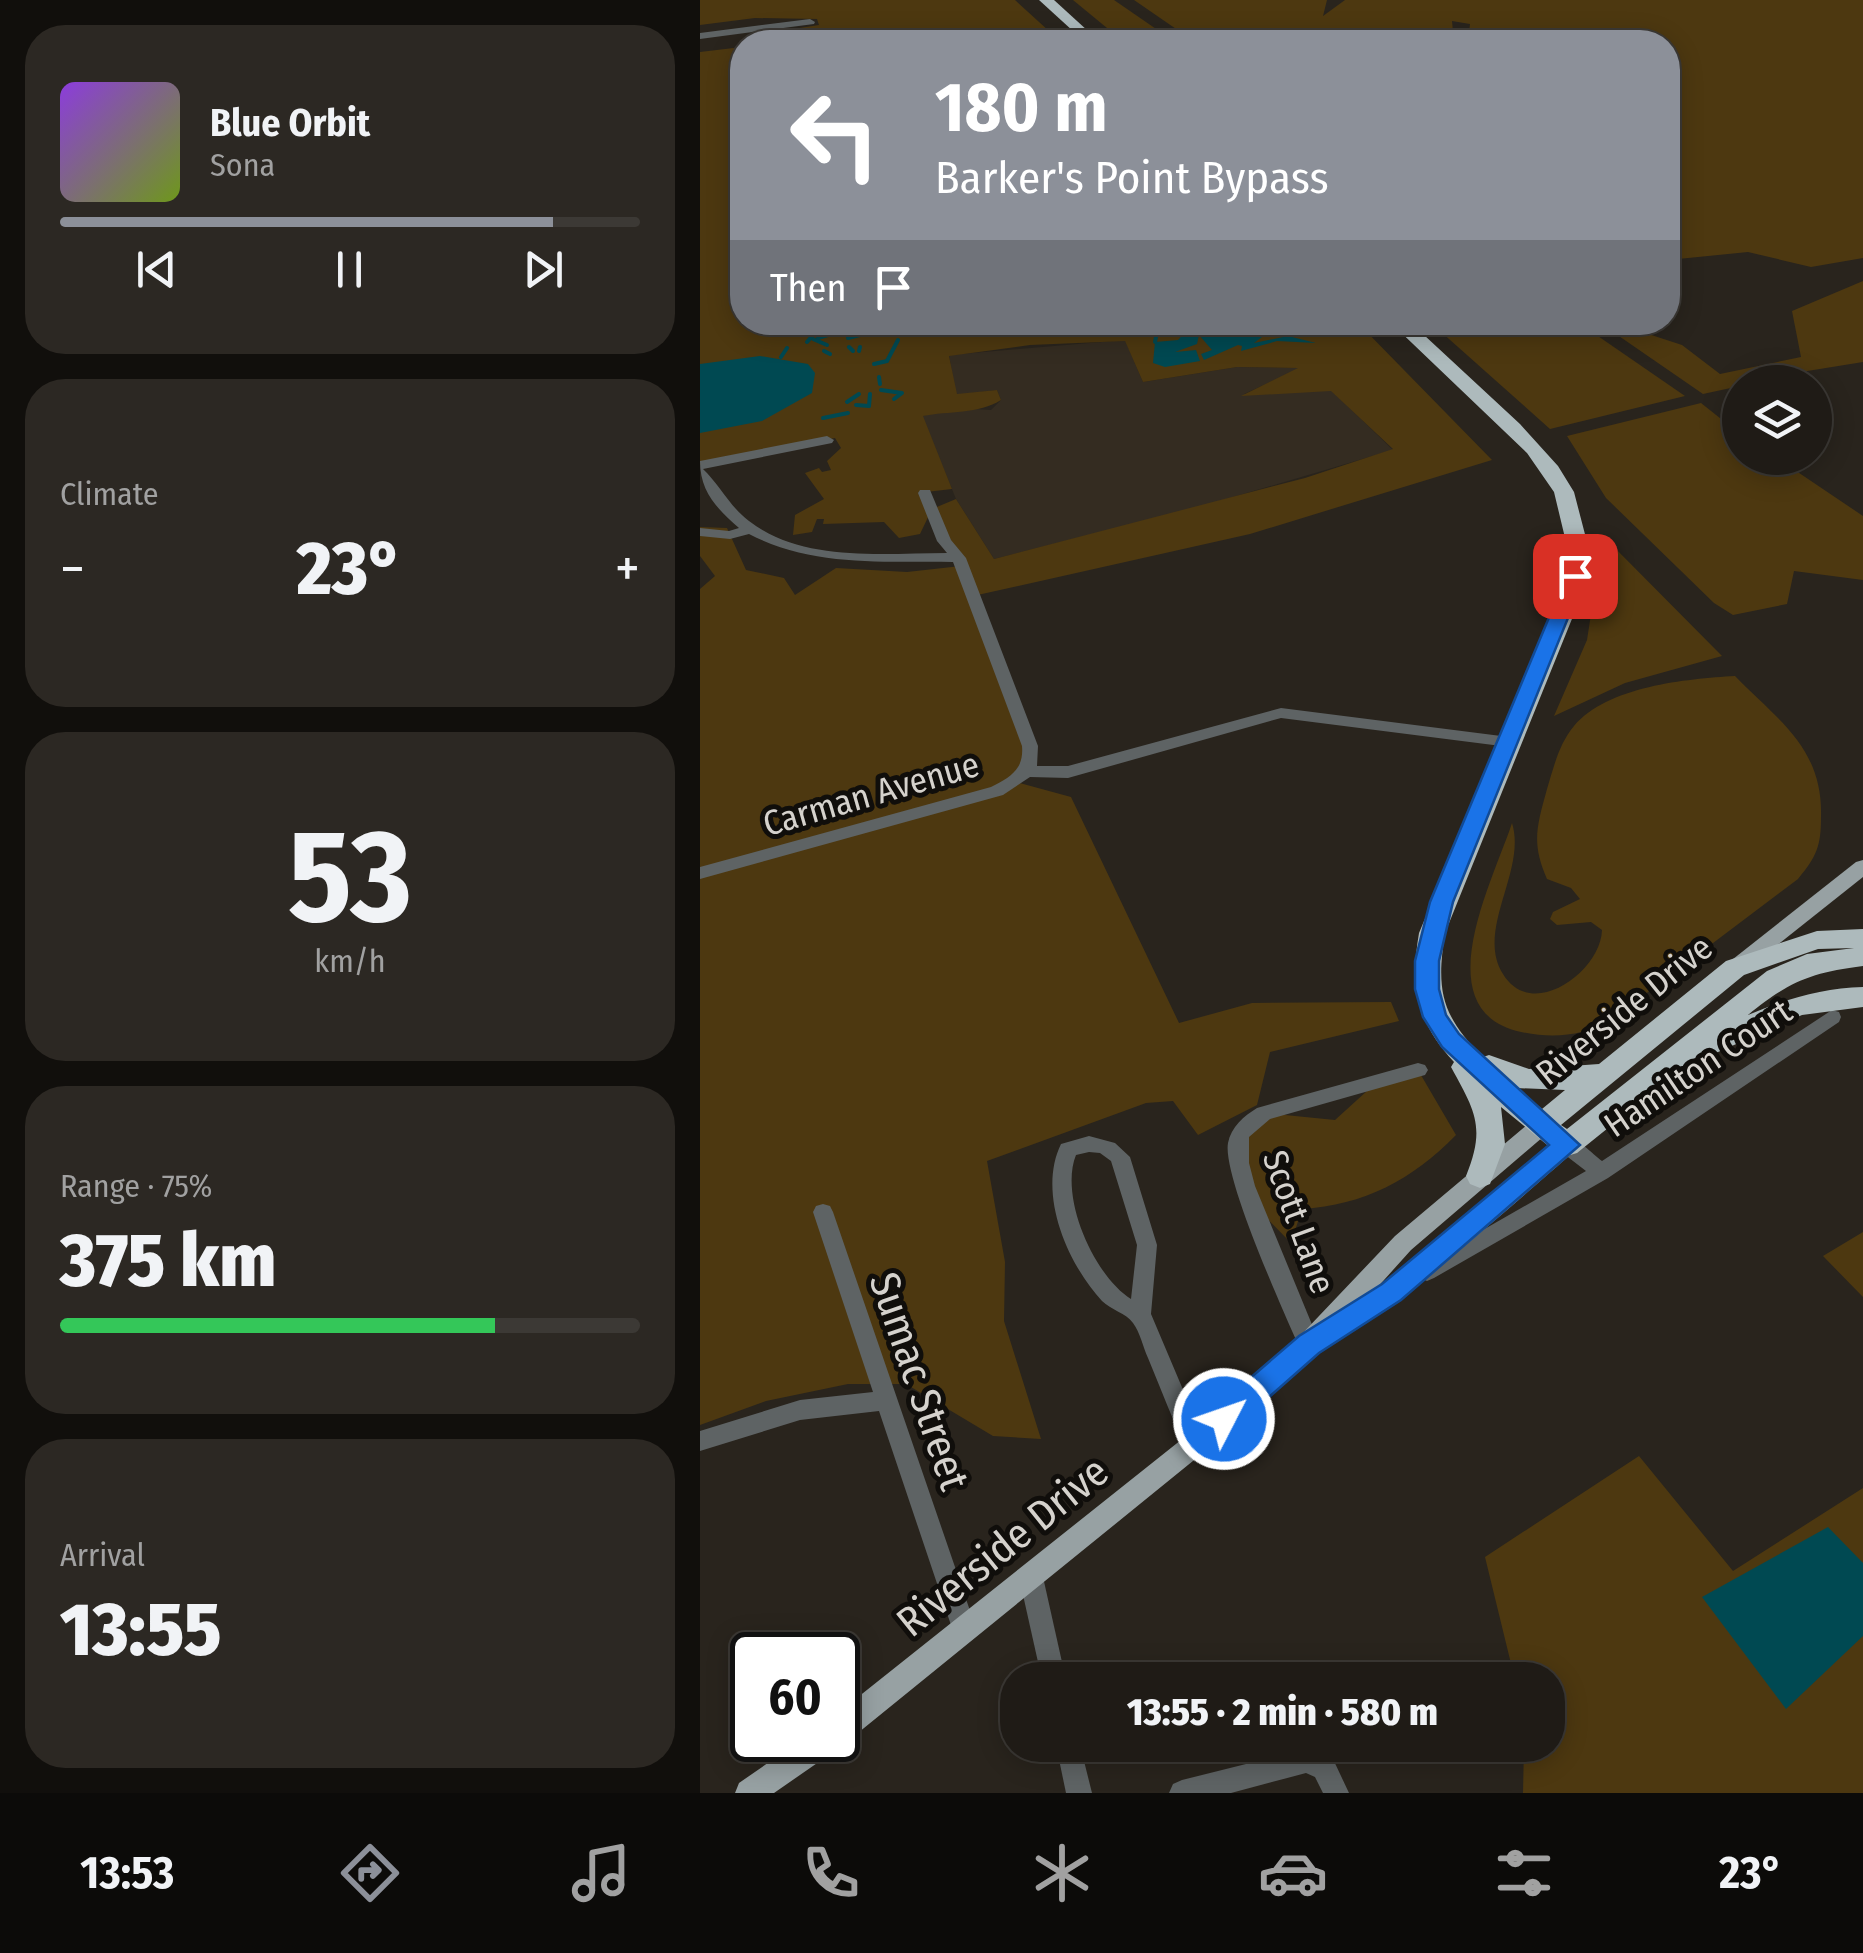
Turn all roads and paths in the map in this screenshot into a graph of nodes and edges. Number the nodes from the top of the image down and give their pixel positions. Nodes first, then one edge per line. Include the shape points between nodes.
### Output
1 (1046, 0) edge
2 (810, 22) dead end
3 (747, 30) edge
4 (1080, 30) edge
5 (730, 32) edge
6 (700, 36) edge
7 (1413, 335) edge
8 (827, 440) dead end
9 (700, 468) edge
10 (925, 492) dead end
11 (750, 529) junction
12 (700, 532) edge
13 (958, 558) junction
14 (1509, 742) junction
15 (1028, 771) junction
16 (1863, 866) edge
17 (700, 872) edge
18 (1863, 938) edge
19 (1863, 956) edge
20 (1735, 968) junction
21 (1863, 998) edge
22 (1832, 1017) dead end
23 (1450, 1041) junction
24 (1676, 1059) junction
25 (1418, 1070) dead end
26 (1605, 1073) junction
27 (1542, 1125) junction
28 (1567, 1145) junction
29 (1600, 1172) junction
30 (1480, 1176) junction
31 (823, 1212) dead end
32 (1392, 1292) junction
33 (1140, 1314) junction
34 (1309, 1344) junction
35 (886, 1400) junction
36 (700, 1441) edge
37 (1195, 1444) junction
38 (1031, 1577) junction
39 (964, 1631) junction
40 (1050, 1662) edge
41 (860, 1714) edge
42 (794, 1762) edge
43 (1072, 1762) edge
44 (749, 1793) edge
45 (1079, 1793) edge
46 (1182, 1793) edge
47 (1336, 1793) edge

1 - 4 highway
2 - 3 street
5 - 6 street
7 - 14 highway via 1545,459 1576,525 1567,604
8 - 9 street
9 - 11 street
10 - 13 street, Carman Avenue
11 - 12 street
11 - 13 street via 808,550
13 - 15 street, Carman Avenue via 1030,746
14 - 15 street via 1280,713 1068,772
14 - 23 highway via 1432,933 1427,989
15 - 17 street, Carman Avenue via 997,791
16 - 20 main road, Riverside Drive
18 - 20 highway via 1817,940
19 - 24 highway, Riverside Drive via 1808,964 1776,978
20 - 26 highway, Riverside Drive
21 - 24 highway via 1772,1015
22 - 29 street, Hamilton Court
23 - 26 highway via 1516,1078 1568,1081
23 - 27 highway
23 - 30 highway via 1492,1121 1495,1140
24 - 28 highway, Riverside Drive
25 - 34 street, Scott Lane via 1264,1114 1238,1137 1240,1170
26 - 27 highway, Riverside Drive
27 - 28 highway
27 - 30 main road, Riverside Drive
28 - 29 street, Hamilton Court
28 - 32 main road, Riverside Drive
29 - 32 street, Hamilton Court
30 - 34 main road, Riverside Drive
31 - 35 street, Sumac Street
32 - 34 main road, Riverside Drive
33 - 33 street via 1146,1246 1120,1156 1081,1144 1068,1150 1059,1172 1077,1245 1110,1297
33 - 37 street
34 - 37 main road, Riverside Drive
35 - 36 street via 800,1410
35 - 39 street, Sumac Street
37 - 38 main road, Riverside Drive
38 - 39 main road, Riverside Drive
38 - 40 street
39 - 41 main road, Riverside Drive
42 - 44 main road
43 - 45 street
46 - 47 street via 1306,1761 1324,1768

